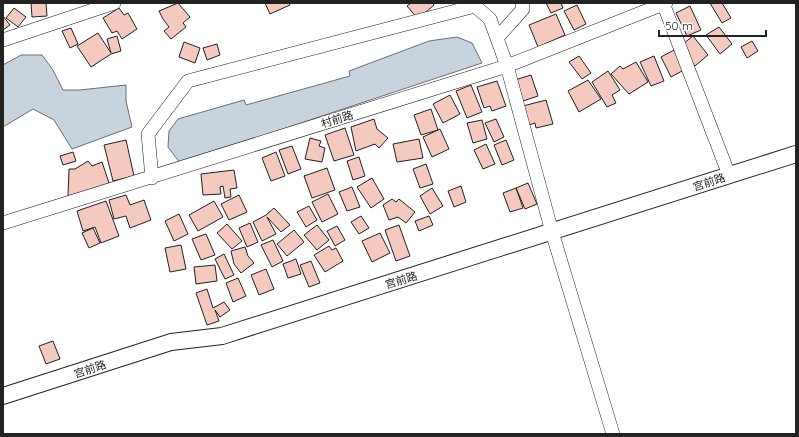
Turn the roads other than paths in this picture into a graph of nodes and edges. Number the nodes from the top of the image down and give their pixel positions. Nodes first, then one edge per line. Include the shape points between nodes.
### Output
1 (114, 3) edge
2 (522, 3) edge
3 (664, 3) edge
4 (497, 38) junction
5 (3, 40) edge
6 (507, 66) junction
7 (796, 154) edge
8 (729, 175) junction
9 (152, 178) junction
10 (3, 223) edge
11 (552, 232) junction
12 (3, 396) edge
13 (613, 434) edge

1 - 5 street
2 - 4 street via 523,9
3 - 6 street, 村前路
3 - 8 street
4 - 6 street
4 - 9 street via 490,19 475,6 188,81 148,134
6 - 9 street, 村前路
6 - 11 street
7 - 8 street, 宫前路
8 - 11 street, 宫前路
9 - 10 street, 村前路
11 - 12 street, 宫前路 via 222,336 171,342
11 - 13 street

